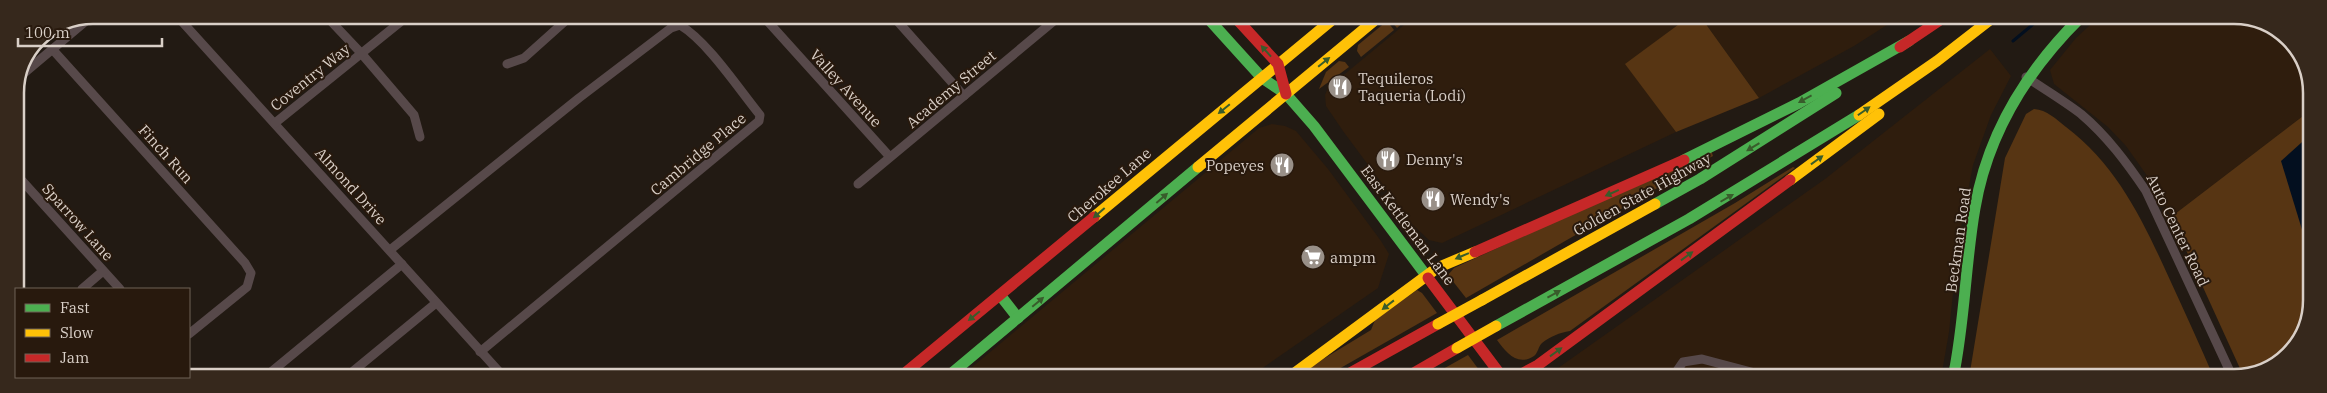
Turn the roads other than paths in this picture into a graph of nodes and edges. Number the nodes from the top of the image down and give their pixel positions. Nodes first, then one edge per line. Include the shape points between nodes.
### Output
1 (184, 24) edge
2 (334, 24) edge
3 (398, 24) edge
4 (562, 24) edge
5 (770, 24) edge
6 (900, 24) edge
7 (1050, 24) edge
8 (1213, 24) edge
9 (1241, 24) edge
10 (1327, 24) edge
11 (1370, 24) edge
12 (1934, 24) edge
13 (1985, 24) edge
14 (2074, 24) edge
15 (82, 25) edge
16 (1971, 35) junction
17 (1909, 41) junction
18 (53, 50) junction
19 (361, 53) junction
20 (508, 64) dead end
21 (1278, 64) junction
22 (28, 70) edge
23 (2026, 76) junction
24 (1262, 78) junction
25 (1286, 94) junction
26 (964, 96) junction
27 (275, 123) junction
28 (420, 137) dead end
29 (890, 157) junction
30 (24, 183) edge
31 (858, 184) dead end
32 (390, 250) junction
33 (402, 264) junction
34 (103, 271) junction
35 (1426, 274) junction
36 (83, 288) edge
37 (119, 288) edge
38 (1000, 295) junction
39 (436, 303) junction
40 (1018, 318) junction
41 (190, 333) edge
42 (480, 352) junction
43 (275, 369) edge
44 (356, 369) edge
45 (496, 369) edge
46 (910, 369) edge
47 (957, 369) edge
48 (1300, 369) edge
49 (1357, 369) edge
50 (1421, 369) edge
51 (1496, 369) edge
52 (1531, 369) edge
53 (1678, 369) edge
54 (1740, 369) edge
55 (1955, 369) edge
56 (2229, 369) edge

1 - 27 street, Almond Drive
2 - 19 street
3 - 19 street, Coventry Way
4 - 20 street via 524,58
5 - 29 street, Valley Avenue
6 - 26 street
7 - 26 street, Academy Street
8 - 24 main road, East Kettleman Lane
21 -> 9 main road, East Kettleman Lane
10 - 21 main road, Cherokee Lane
25 -> 11 main road
12 - 17 main road, Golden State Highway
13 - 16 main road
14 - 23 main road, Beckman Road
15 - 18 street
50 -> 16 main road, bridge via 1790,161
52 -> 16 main road via 1888,108
17 -> 35 main road via 1799,102 1668,168
17 -> 49 main road, Golden State Highway, bridge via 1738,156
18 - 22 street
18 - 41 street, Finch Run via 251,273 247,287
19 - 27 street, Coventry Way
19 - 28 street via 414,115
21 - 24 main road, Cherokee Lane
21 - 25 main road, East Kettleman Lane
23 - 55 main road, Beckman Road via 1997,134 1980,181
23 - 56 street, Auto Center Road via 2081,115 2127,163 2146,191
24 - 25 main road, East Kettleman Lane
24 -> 38 main road, Cherokee Lane
25 - 35 main road, East Kettleman Lane
40 -> 25 main road
26 - 29 street, Academy Street
27 - 32 street, Almond Drive
29 - 31 street, Academy Street
30 - 34 street, Sparrow Lane
32 - 33 street, Almond Drive
32 - 42 street, Cambridge Place via 671,28 680,25 689,30 705,48 760,115 759,121
33 - 39 street, Almond Drive
33 - 43 street
34 - 36 street
34 - 37 street, Sparrow Lane
35 -> 48 main road via 1388,306
35 - 51 main road, East Kettleman Lane
38 - 40 main road
38 -> 46 main road, Cherokee Lane
39 - 42 street, Almond Drive
39 - 44 street
40 - 47 main road
42 - 45 street, Almond Drive
53 - 54 street via 1683,362 1702,359

